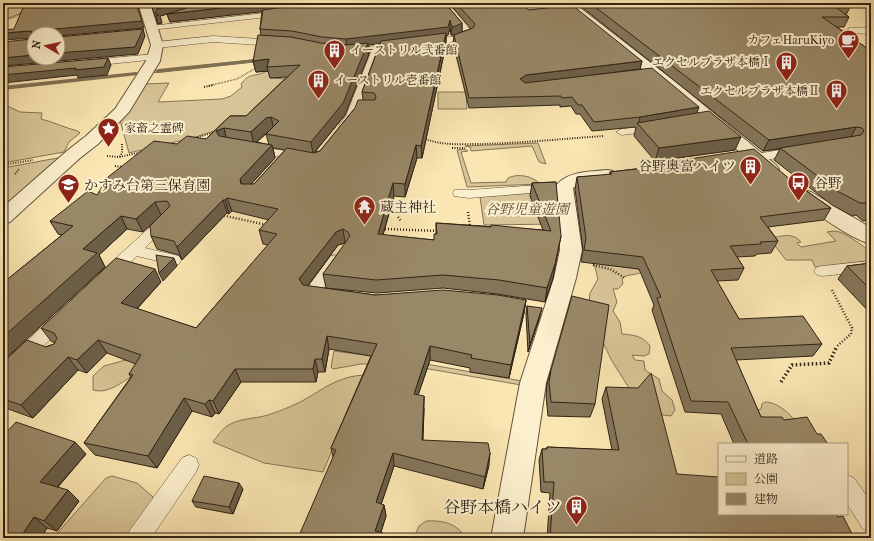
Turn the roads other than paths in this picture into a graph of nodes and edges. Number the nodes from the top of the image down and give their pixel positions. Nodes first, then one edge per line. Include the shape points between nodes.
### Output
1 (144, 3) edge
2 (444, 3) edge
3 (612, 4) edge
4 (569, 5) edge
5 (288, 12) edge
6 (171, 17) edge
7 (850, 31) dead end
8 (871, 31) edge
9 (152, 36) junction
10 (287, 44) edge
11 (377, 49) junction
12 (342, 52) edge
13 (79, 64) edge
14 (654, 72) junction
15 (638, 75) edge
16 (668, 125) edge
17 (622, 132) road end
18 (336, 135) edge
19 (268, 139) edge
20 (242, 148) edge
21 (811, 149) edge
22 (258, 150) junction
23 (286, 155) junction
24 (754, 156) junction
25 (728, 157) edge
26 (309, 159) edge
27 (276, 166) edge
28 (628, 172) edge
29 (781, 178) edge
30 (564, 187) junction
31 (794, 188) edge
32 (459, 193) dead end
33 (3, 218) edge
34 (167, 219) edge
35 (871, 237) edge
36 (344, 249) edge
37 (134, 250) junction
38 (174, 260) edge
39 (871, 266) edge
40 (822, 271) road end
41 (96, 287) edge
42 (341, 297) edge
43 (73, 308) edge
44 (3, 374) edge
45 (189, 465) dead end
46 (848, 486) edge
47 (871, 521) edge
48 (138, 538) edge
49 (507, 538) edge

1 - 9 street
2 - 11 lane via 469,33 458,38
3 - 4 lane
4 - 14 street
5 - 9 lane
6 - 9 lane
7 - 8 lane
9 - 10 lane
9 - 13 lane
9 - 33 street via 121,112
11 - 12 lane
11 - 18 lane via 360,108
14 - 15 lane
14 - 24 street via 704,119
16 - 17 lane
19 - 22 lane
20 - 22 lane
21 - 24 lane
22 - 23 lane
23 - 26 lane
23 - 27 lane
24 - 25 street
24 - 29 street
28 - 30 street via 576,180 568,182
30 - 32 lane
30 - 49 street via 571,244 569,262 547,310
31 - 35 street via 824,210
34 - 37 lane
36 - 42 lane via 312,293
37 - 38 lane
37 - 41 lane
39 - 40 lane
43 - 44 lane via 42,347
45 - 48 lane
46 - 47 lane

